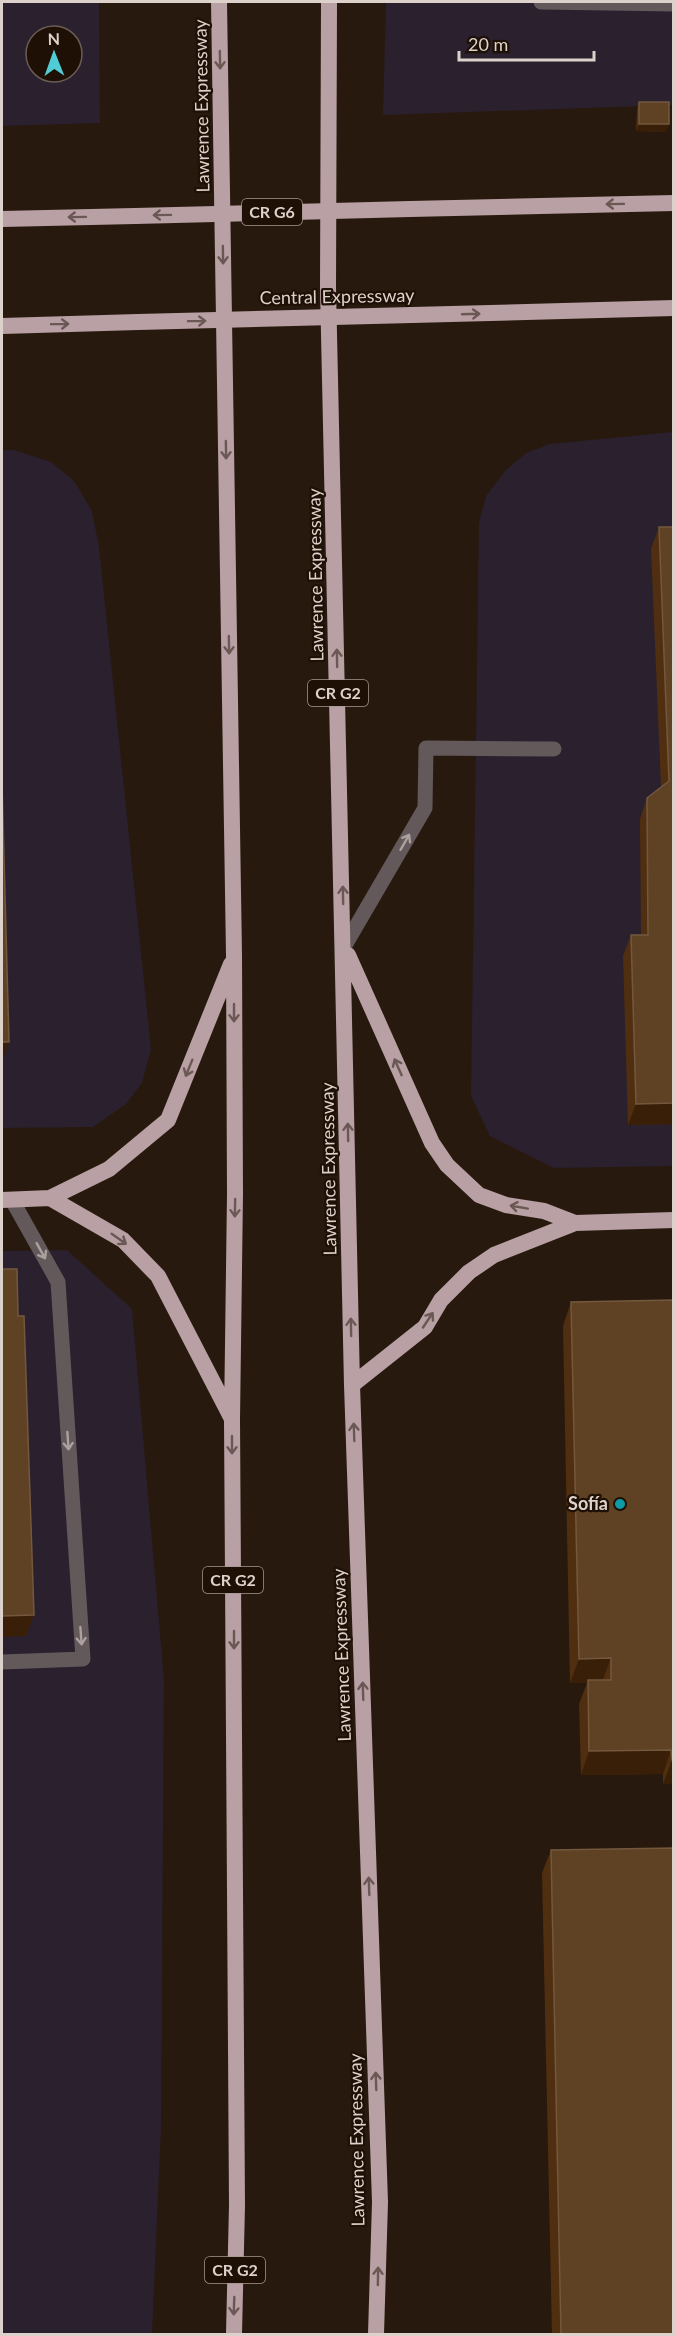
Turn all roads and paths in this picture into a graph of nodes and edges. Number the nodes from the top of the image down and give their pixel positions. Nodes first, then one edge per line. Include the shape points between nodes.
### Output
1 (219, 2) edge
2 (329, 2) edge
3 (541, 2) edge
4 (674, 4) edge
5 (674, 203) edge
6 (2, 219) edge
7 (674, 308) edge
8 (2, 326) edge
9 (554, 749) dead end
10 (344, 947) junction
11 (234, 955) junction
12 (51, 1198) junction
13 (7, 1200) edge
14 (674, 1220) edge
15 (575, 1223) junction
16 (352, 1385) junction
17 (232, 1420) junction
18 (2, 1662) edge
19 (234, 2334) edge
20 (376, 2334) edge

1 -> 11 highway, Lawrence Expressway / CR G2
10 -> 2 highway, Lawrence Expressway / CR G2 via 328,288
3 - 4 lane
5 -> 6 highway, CR G6, bridge
8 -> 7 highway, Central Expressway, bridge
10 -> 9 lane via 425,808 426,748
15 -> 10 highway via 479,1195 447,1164 432,1143
16 -> 10 highway, Lawrence Expressway / CR G2
11 -> 12 highway via 168,1120 110,1169
11 -> 17 highway, Lawrence Expressway / CR G2
12 - 13 highway
12 -> 17 highway via 123,1240 158,1276
13 -> 18 lane via 58,1282 83,1659
14 - 15 highway
16 -> 15 highway via 425,1327 441,1300 469,1272 494,1255
20 -> 16 highway, Lawrence Expressway / CR G2 via 380,2202
17 -> 19 highway, Lawrence Expressway / CR G2 via 237,2193

